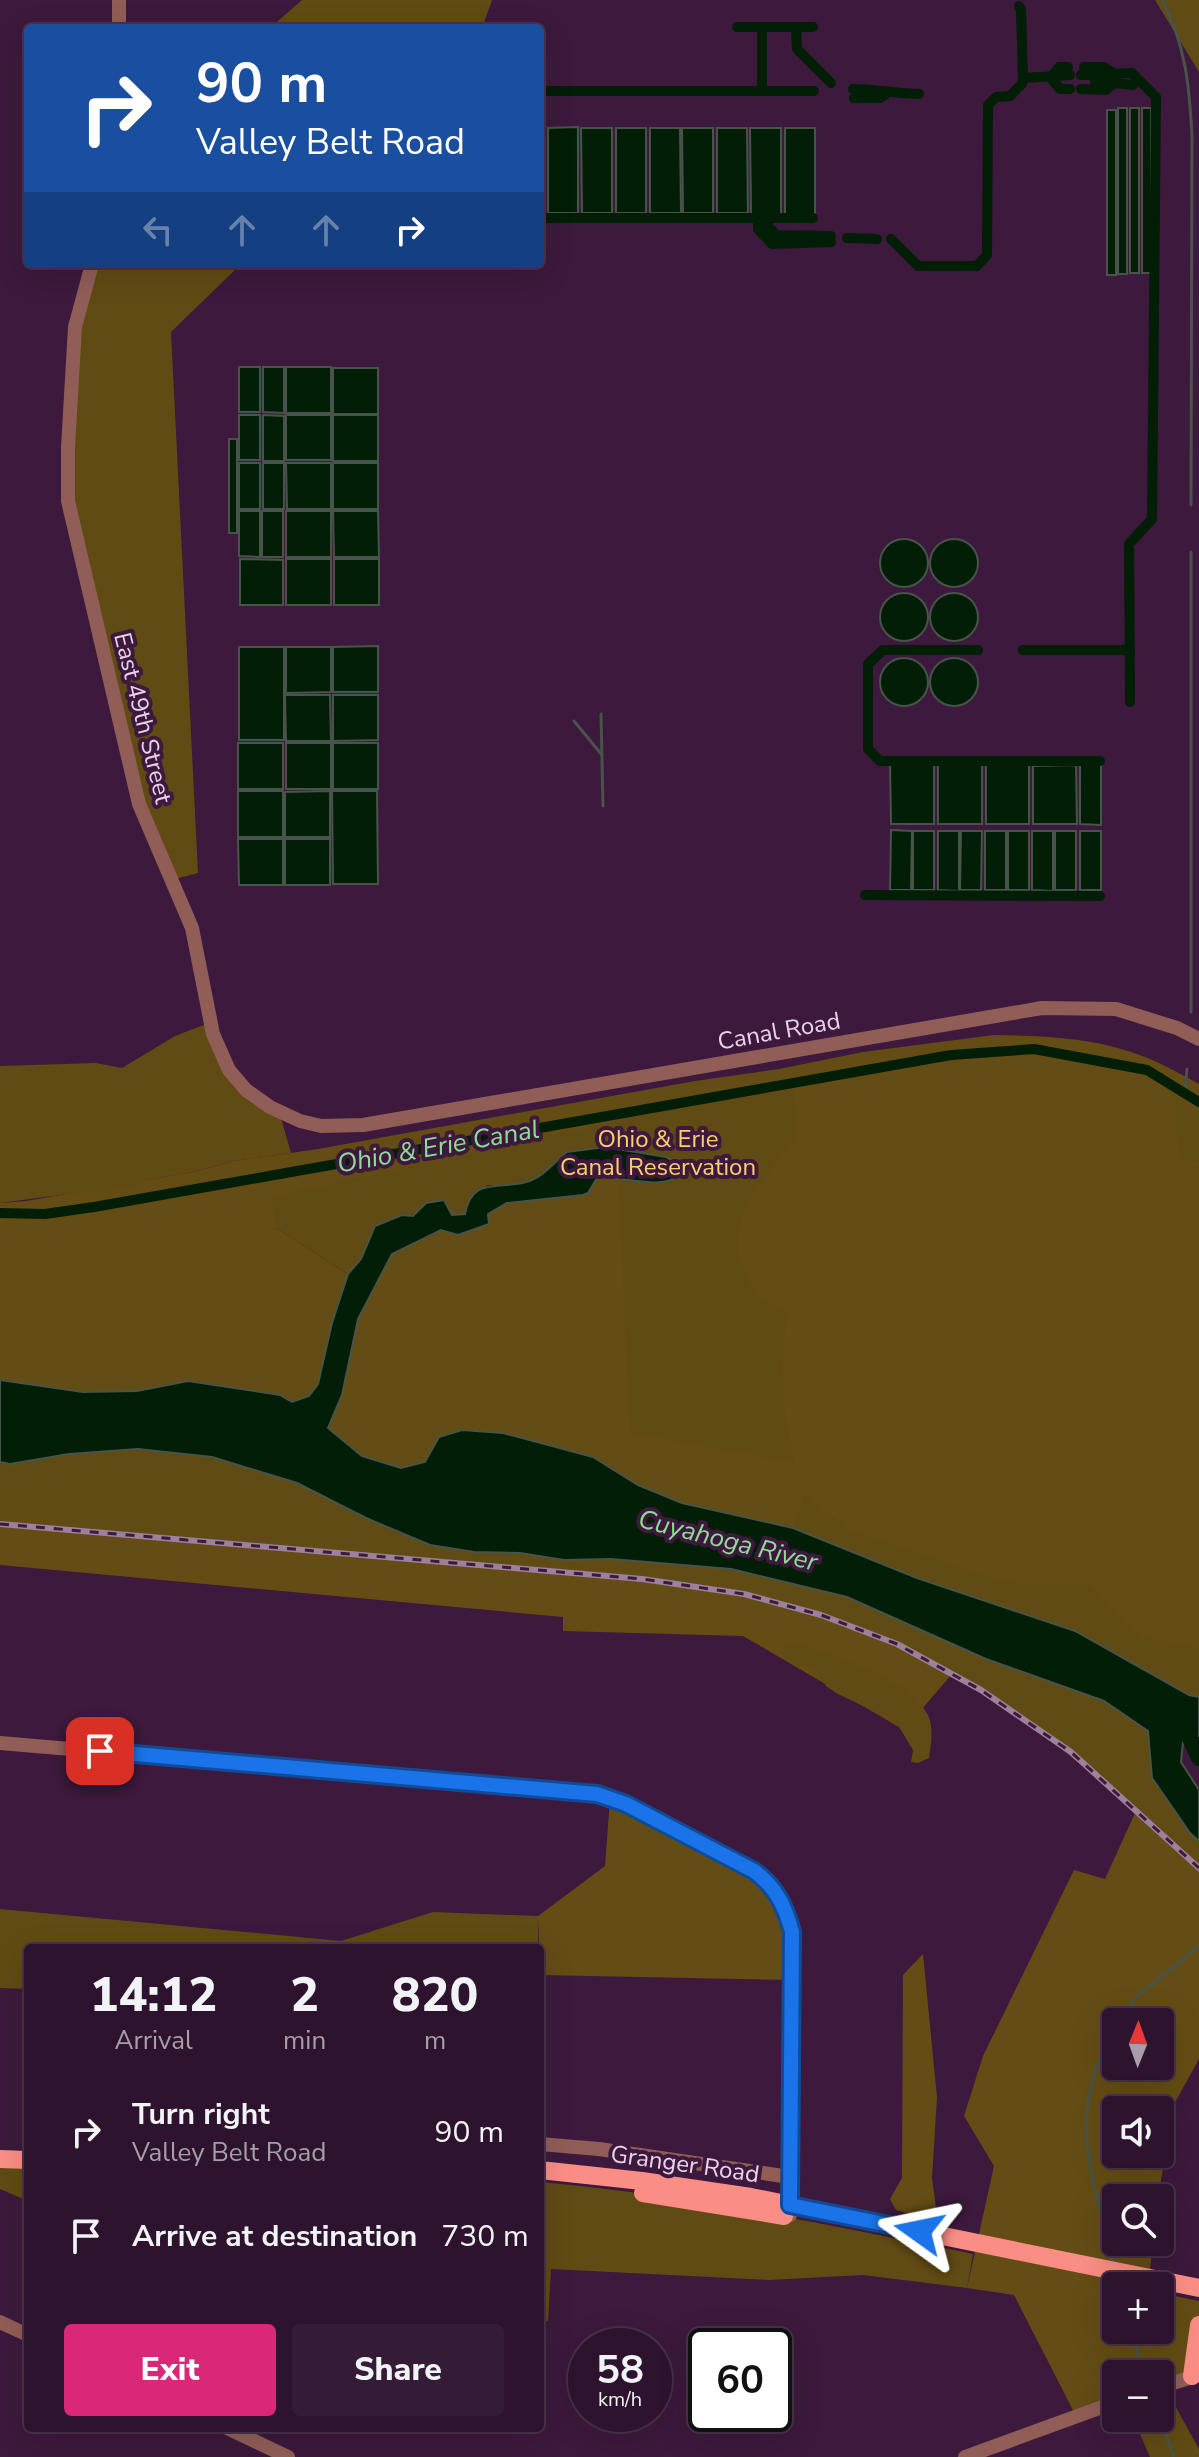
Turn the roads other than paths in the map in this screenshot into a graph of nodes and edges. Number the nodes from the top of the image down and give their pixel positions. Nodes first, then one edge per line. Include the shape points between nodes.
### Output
1 (119, 0) edge
2 (119, 24) edge
3 (91, 268) edge
4 (1199, 1039) edge
5 (363, 1125) joint
6 (0, 1743) edge
7 (544, 2144) edge
8 (0, 2147) edge
9 (24, 2148) edge
10 (0, 2162) edge
11 (24, 2162) edge
12 (544, 2170) edge
13 (790, 2177) junction
14 (544, 2182) edge
15 (790, 2211) junction
16 (1087, 2272) junction
17 (1102, 2275) edge
18 (1102, 2277) edge
19 (1174, 2286) edge
20 (1199, 2288) edge
21 (1174, 2292) edge
22 (1199, 2301) edge
23 (0, 2322) edge
24 (1199, 2325) edge
25 (24, 2333) edge
26 (1196, 2376) edge
27 (1174, 2382) edge
28 (1102, 2407) edge
29 (235, 2432) edge
30 (288, 2457) edge
31 (965, 2457) edge

1 - 2 street
3 - 5 street, East 49th Street via 75,327 68,501 139,804 192,928 213,1034 229,1070 246,1090 300,1121
4 - 5 street, Canal Road via 1116,1009 1042,1008
6 - 13 street via 597,1794 754,1871 777,1894 792,1932
7 - 13 street, Granger Road
8 - 9 main road
10 - 11 main road
12 - 15 main road, Granger Road via 685,2186
13 - 15 street
14 - 15 main road, Granger Road
15 - 16 main road, Granger Road
16 - 17 main road, Granger Road
16 - 18 main road, Granger Road
19 - 20 main road, Granger Road
21 - 22 main road, Granger Road
23 - 25 street
24 - 26 main road
26 - 27 street
28 - 31 street
29 - 30 street

